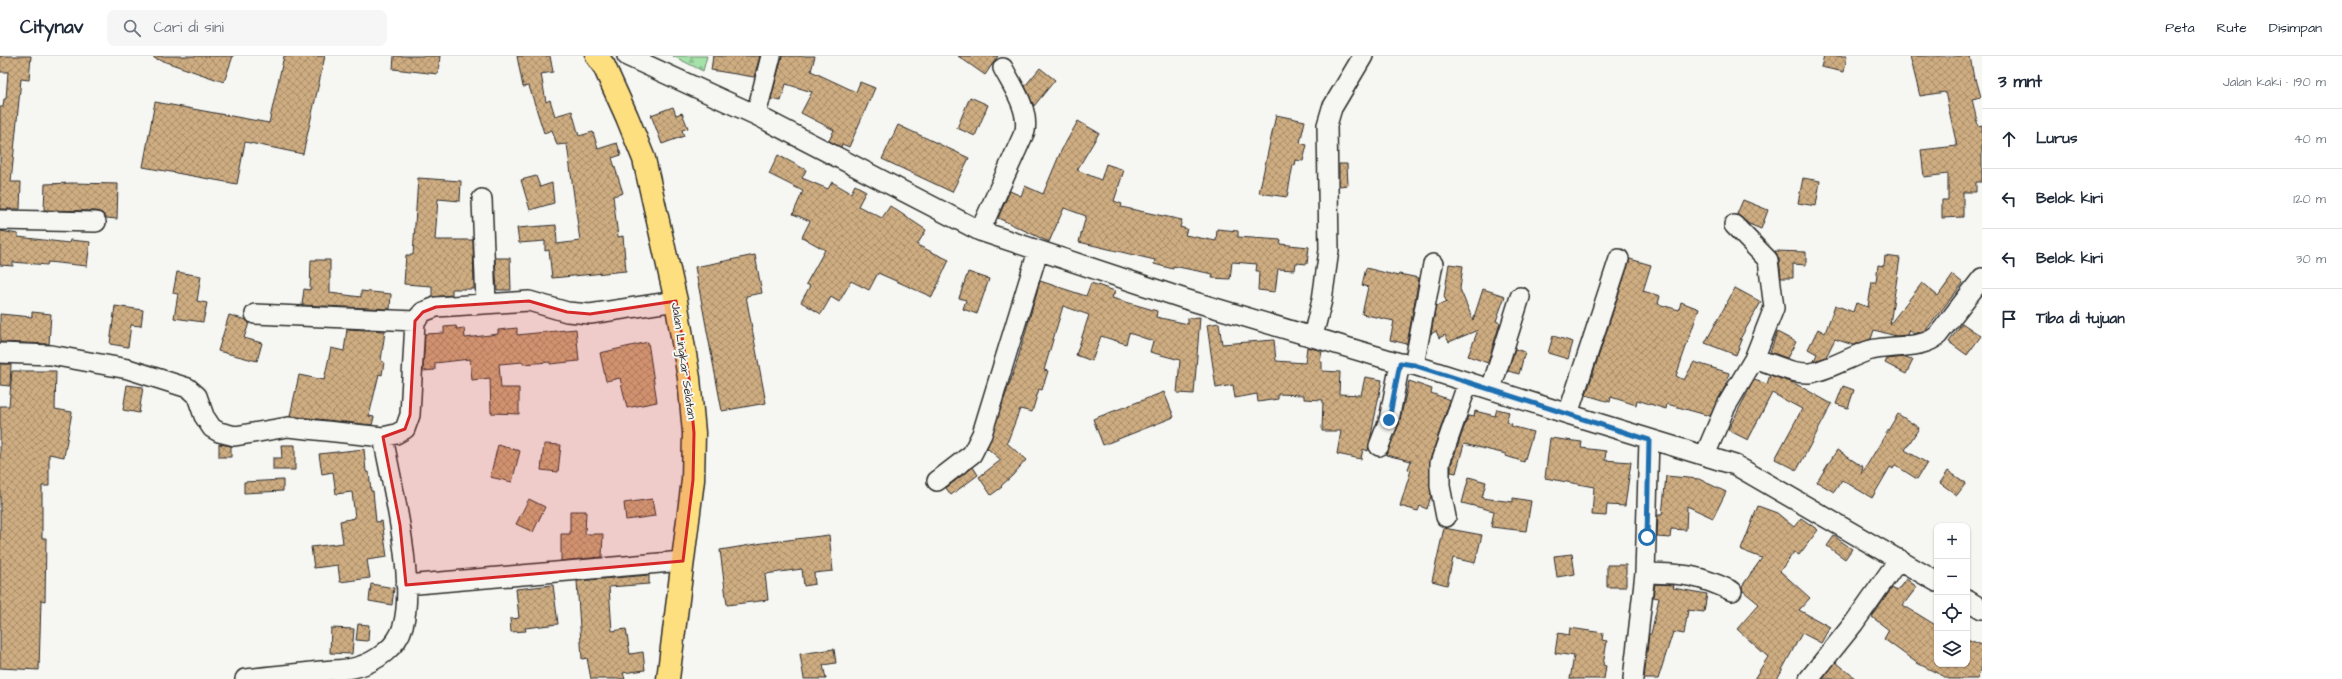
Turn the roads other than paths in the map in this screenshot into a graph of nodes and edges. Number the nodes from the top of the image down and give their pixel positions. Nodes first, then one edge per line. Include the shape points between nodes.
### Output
1 (597, 56) edge
2 (627, 56) edge
3 (771, 56) edge
4 (1363, 56) edge
5 (1003, 68) dead end
6 (756, 115) junction
7 (482, 199) dead end
8 (0, 220) edge
9 (96, 222) dead end
10 (1734, 225) dead end
11 (980, 231) junction
12 (1038, 251) junction
13 (1619, 259) dead end
14 (1433, 264) dead end
15 (1982, 278) edge
16 (1520, 297) dead end
17 (676, 301) junction
18 (486, 303) junction
19 (255, 314) dead end
20 (415, 321) junction
21 (1313, 336) junction
22 (0, 353) edge
23 (1754, 359) junction
24 (1407, 364) junction
25 (1468, 382) junction
26 (1491, 390) junction
27 (1568, 414) junction
28 (383, 437) junction
29 (1649, 440) junction
30 (1379, 446) dead end
31 (1705, 455) junction
32 (936, 481) dead end
33 (1446, 517) dead end
34 (1899, 559) junction
35 (683, 561) junction
36 (1644, 573) junction
37 (1934, 580) edge
38 (406, 585) junction
39 (1732, 591) dead end
40 (1970, 602) edge
41 (1982, 609) edge
42 (245, 679) edge
43 (668, 679) edge
44 (1633, 679) edge
45 (1809, 679) edge

1 - 17 highway, Jalan Lingkar Selatan via 604,66 644,159
2 - 6 street
3 - 6 street
4 - 21 street via 1332,108 1327,125 1329,250 1322,300
5 - 11 street via 1019,100 1026,124
6 - 11 street
7 - 18 street
8 - 9 street
10 - 23 street via 1768,260 1774,308
11 - 12 street
12 - 21 street via 1185,299
12 - 32 street via 982,434 972,454
13 - 27 street
14 - 24 street
15 - 23 street via 1938,335 1925,344 1871,350 1812,373 1791,372
16 - 26 street
17 - 18 street via 590,314 567,312 529,301
17 - 35 highway, Jalan Lingkar Selatan via 689,378 694,433 693,480
18 - 20 street via 436,307 422,312
19 - 20 street
20 - 28 street via 410,415 405,428 396,434
21 - 24 street
22 - 28 street via 52,355 128,370 188,388 197,396 204,416 212,428 235,436 288,428
23 - 31 street via 1725,408
24 - 25 street
24 - 30 street
25 - 26 street
25 - 33 street via 1440,463 1440,486
26 - 27 street
27 - 29 street
28 - 38 street via 400,525
29 - 31 street
29 - 36 street
31 - 34 street via 1735,465
34 - 37 street
34 - 45 street via 1854,623
35 - 38 street
35 - 43 highway, Jalan Lingkar Selatan
36 - 39 street via 1684,574 1705,578
36 - 44 street
38 - 42 street via 403,628 392,645 378,658 357,667
40 - 41 street

